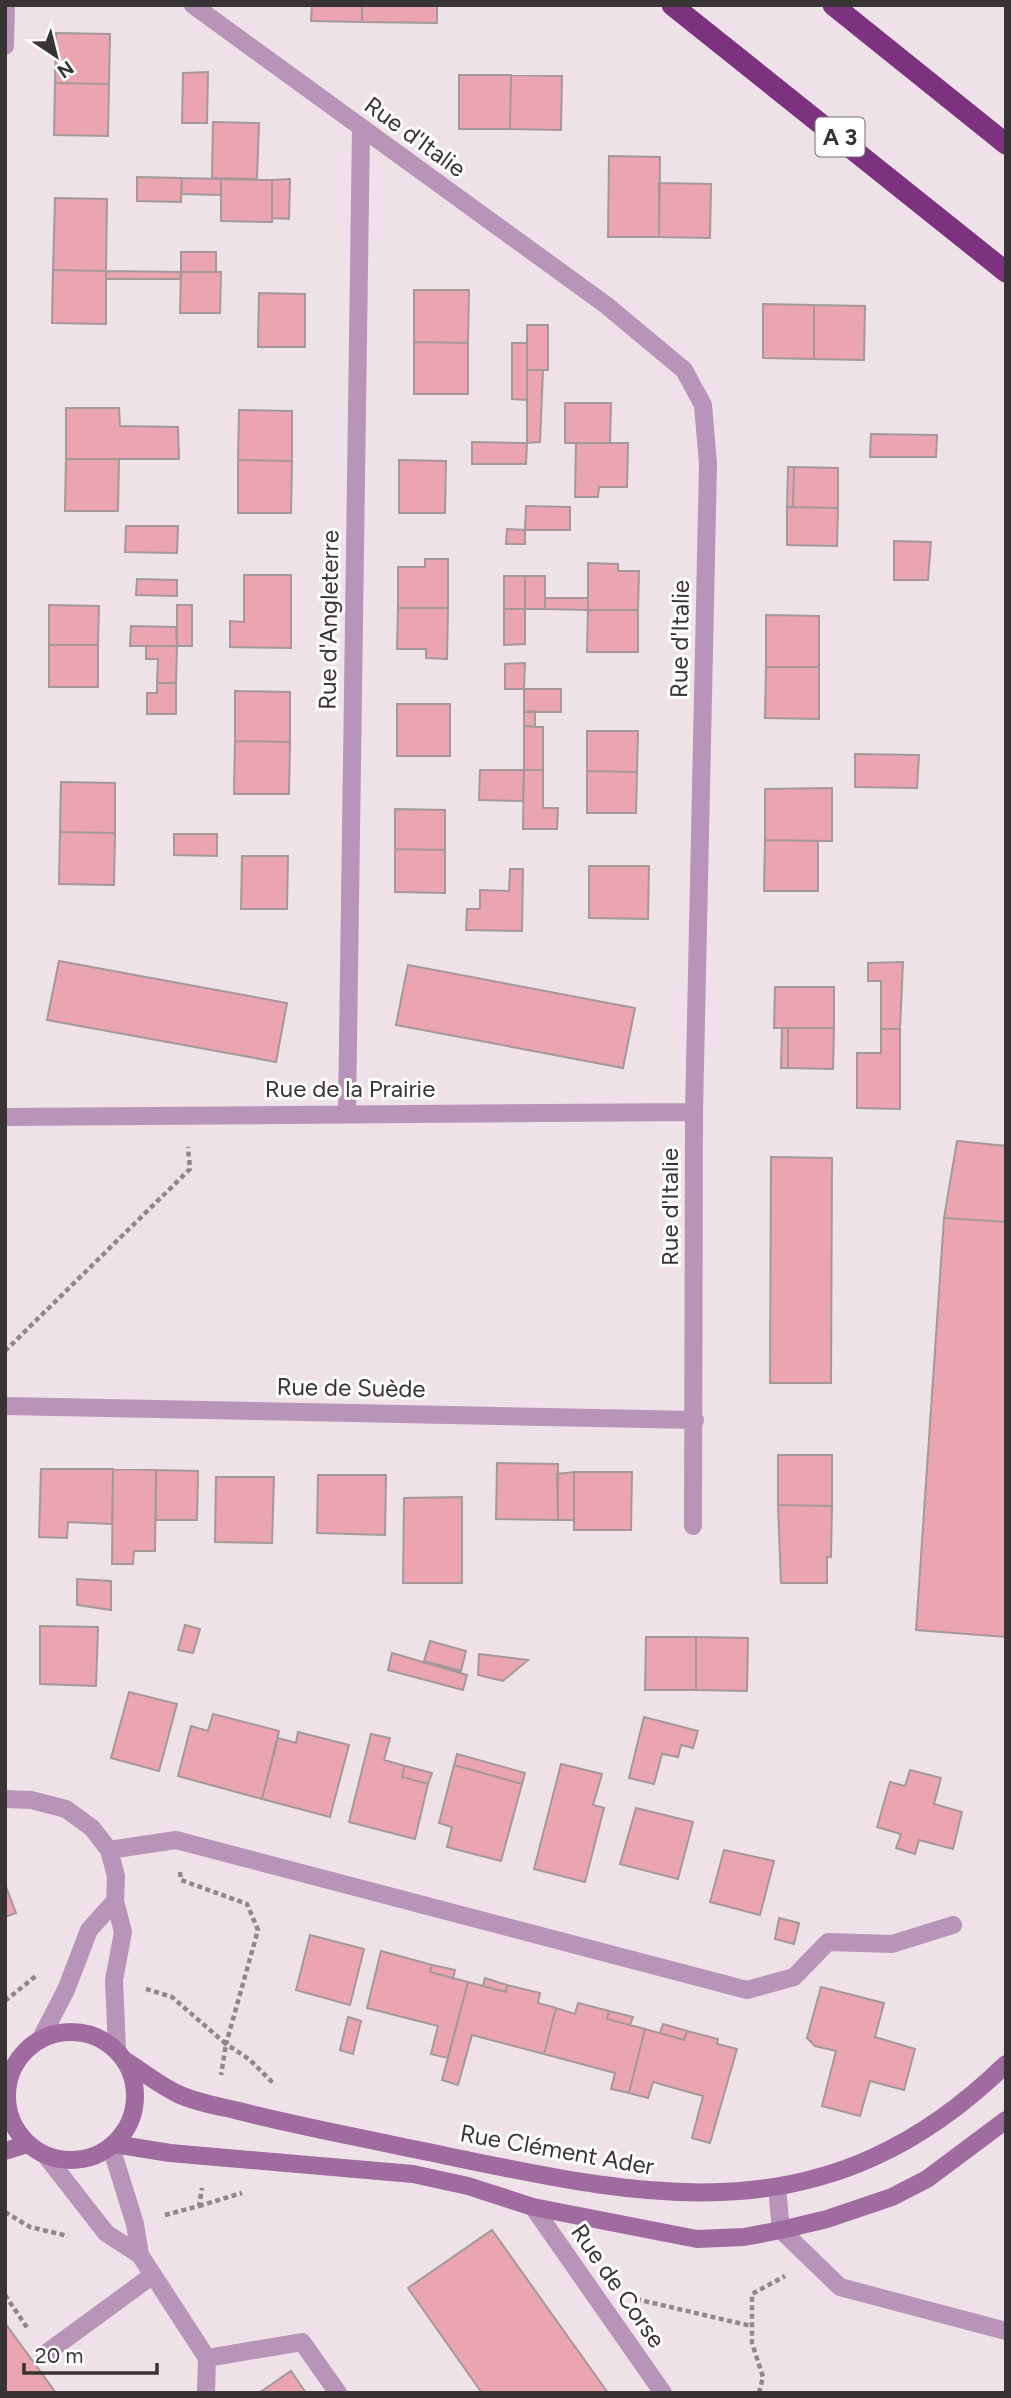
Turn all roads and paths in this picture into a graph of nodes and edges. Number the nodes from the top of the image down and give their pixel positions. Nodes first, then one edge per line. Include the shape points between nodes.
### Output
1 (6, 5) edge
2 (193, 5) edge
3 (672, 5) edge
4 (833, 5) edge
5 (5, 46) edge
6 (361, 128) junction
7 (1006, 144) edge
8 (1006, 272) edge
9 (694, 1112) junction
10 (347, 1113) junction
11 (191, 1115) junction
12 (5, 1117) edge
13 (5, 1351) edge
14 (5, 1406) edge
15 (695, 1420) junction
16 (693, 1526) dead end
17 (5, 1799) edge
18 (176, 1840) junction
19 (109, 1850) junction
20 (115, 1901) junction
21 (953, 1925) dead end
22 (34, 1976) dead end
23 (5, 2001) edge
24 (40, 2040) junction
25 (226, 2044) dead end
26 (120, 2055) junction
27 (1006, 2064) edge
28 (8, 2074) edge
29 (1006, 2120) edge
30 (28, 2144) junction
31 (113, 2145) junction
32 (5, 2151) edge
33 (46, 2156) junction
34 (777, 2188) junction
35 (533, 2207) junction
36 (780, 2230) junction
37 (140, 2255) junction
38 (813, 2261) junction
39 (153, 2274) junction
40 (590, 2288) junction
41 (5, 2295) edge
42 (751, 2326) junction
43 (1006, 2330) edge
44 (45, 2354) joint
45 (207, 2358) junction
46 (206, 2393) edge
47 (338, 2393) edge
48 (663, 2393) edge
49 (759, 2393) edge

1 - 5 street
2 - 6 street, Rue d'Italie
3 - 8 highway, A 3
4 - 7 highway
6 - 9 street, Rue d'Italie via 606,305 684,370 703,405 708,478
6 - 10 street, Rue d'Angleterre
9 - 10 street, Rue de la Prairie
9 - 15 street, Rue d'Italie
10 - 11 street, Rue de la Prairie
11 - 12 street, Rue de la Prairie
11 - 13 path via 190,1169
14 - 15 street, Rue de Suède
15 - 16 street, Rue d'Italie
17 - 19 street via 66,1809 92,1828
18 - 19 street
18 - 21 street via 747,1990 794,1977 828,1942 892,1944
18 - 25 path via 181,1880 247,1904 258,1930
19 - 20 street via 116,1876
20 - 24 street via 89,1930
20 - 26 street via 123,1932 114,1980
22 - 23 path
24 - 26 street via 72,2032 104,2040
24 - 28 street
26 - 31 street via 132,2077 134,2113
26 - 34 street, Rue Clément Ader via 193,2100 578,2183 674,2193
27 - 34 street, Rue Clément Ader via 951,2113 894,2147 851,2167
28 - 30 street via 10,2118
29 - 36 street, Rue Clément Ader via 927,2179 892,2197
30 - 32 street
30 - 33 street
31 - 33 street via 80,2160
31 - 35 street, Rue Clément Ader via 413,2174
31 - 37 street
33 - 37 street via 113,2240
34 - 36 street
35 - 36 street, Rue Clément Ader via 697,2239
35 - 40 street, Rue de Corse
36 - 38 street
37 - 39 street
38 - 42 path via 752,2294
38 - 43 street via 840,2287
39 - 44 street
39 - 45 street
40 - 42 path
40 - 48 street, Rue de Corse
41 - 44 path
42 - 49 path via 763,2377
45 - 46 street
45 - 47 street via 302,2343

